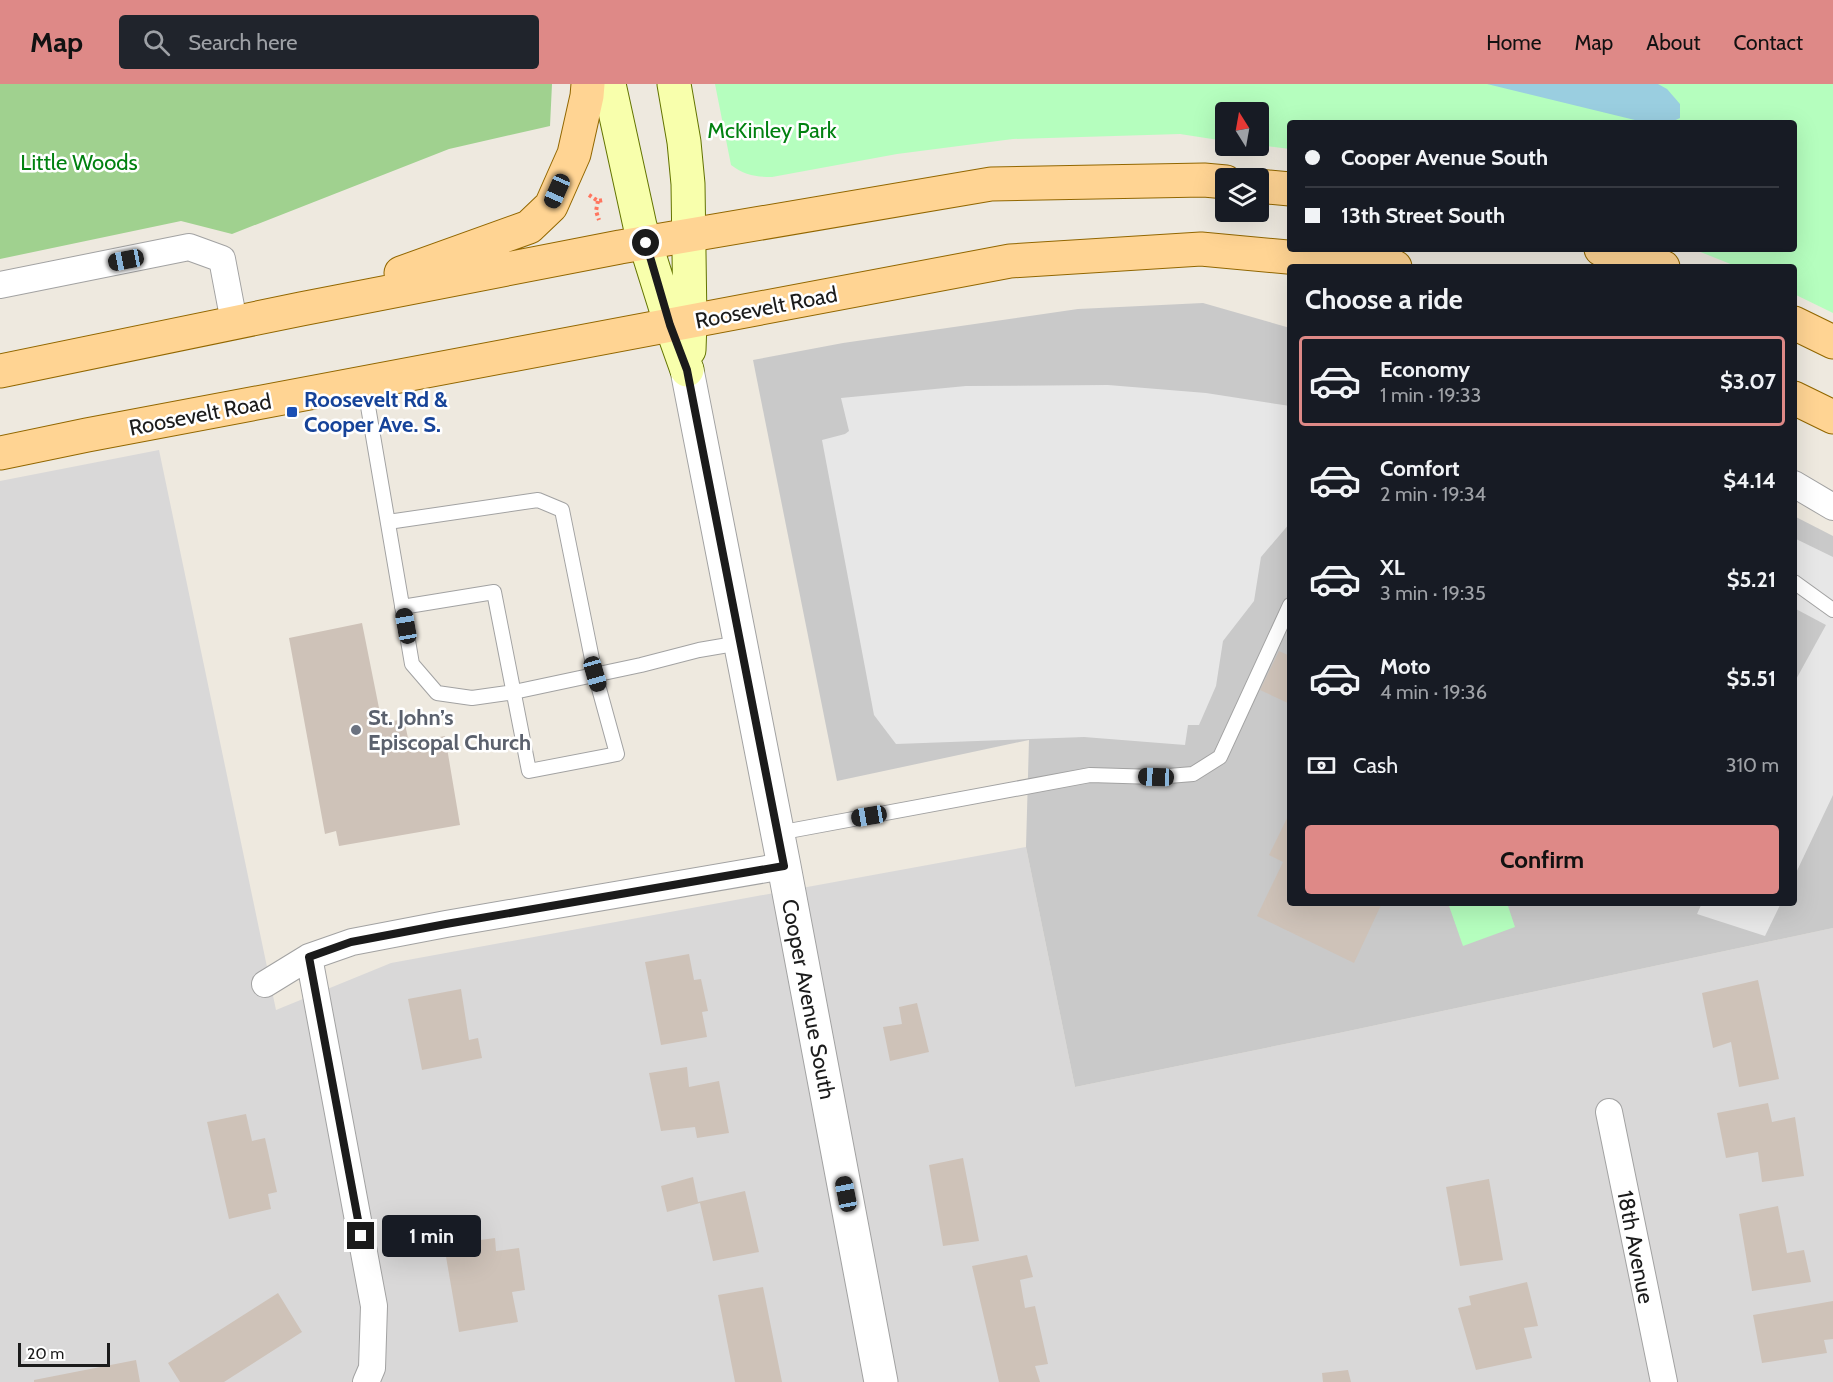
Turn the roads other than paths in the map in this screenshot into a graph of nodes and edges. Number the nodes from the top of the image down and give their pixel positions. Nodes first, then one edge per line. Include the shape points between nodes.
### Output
1 (588, 84) edge
2 (609, 84) edge
3 (674, 84) edge
4 (1215, 181) edge
5 (1269, 187) edge
6 (1287, 189) edge
7 (689, 236) junction
8 (646, 243) junction
9 (1611, 252) edge
10 (1363, 264) edge
11 (1653, 264) edge
12 (0, 285) edge
13 (301, 309) junction
14 (234, 322) junction
15 (680, 323) junction
16 (1797, 324) edge
17 (1833, 342) edge
18 (687, 370) joint
19 (0, 371) edge
20 (364, 383) junction
21 (1797, 399) edge
22 (1833, 417) edge
23 (0, 453) edge
24 (1797, 486) edge
25 (1833, 507) edge
26 (388, 522) junction
27 (1797, 584) edge
28 (402, 607) junction
29 (1833, 610) edge
30 (1287, 612) edge
31 (740, 643) junction
32 (595, 674) junction
33 (514, 692) junction
34 (778, 833) junction
35 (784, 866) junction
36 (309, 957) junction
37 (265, 984) dead end
38 (1609, 1112) dead end
39 (366, 1382) edge
40 (881, 1382) edge
41 (1664, 1382) edge

1 - 13 main road via 574,154 550,206 529,227
2 - 8 main road, Cooper Avenue South
3 - 7 main road, Cooper Avenue South via 684,142
4 - 7 main road via 991,184
5 - 6 main road
7 - 8 main road
7 - 15 main road, Cooper Avenue South
8 - 13 main road
8 - 15 main road, Cooper Avenue South
9 - 11 main road
10 - 15 main road, Roosevelt Road via 1201,249 1010,261
12 - 14 street via 189,247 222,259
13 - 14 main road
14 - 19 main road
15 - 18 main road, Cooper Avenue South
15 - 20 main road, Roosevelt Road
16 - 17 main road
18 - 31 street, Cooper Avenue South
20 - 23 main road, Roosevelt Road
20 - 26 lane
21 - 22 main road
24 - 25 street
26 - 28 lane
26 - 32 lane via 538,500 562,510
27 - 29 lane
28 - 33 lane via 412,664 436,693 472,698
28 - 33 lane via 495,592
30 - 34 lane via 1220,757 1193,774 1090,775
31 - 32 lane
31 - 34 street, Cooper Avenue South
32 - 33 lane
32 - 33 lane via 617,754 529,771
34 - 35 street, Cooper Avenue South
35 - 36 street via 351,942
35 - 40 street, Cooper Avenue South
36 - 37 street
36 - 39 street via 374,1306 372,1368
38 - 41 street, 18th Avenue

